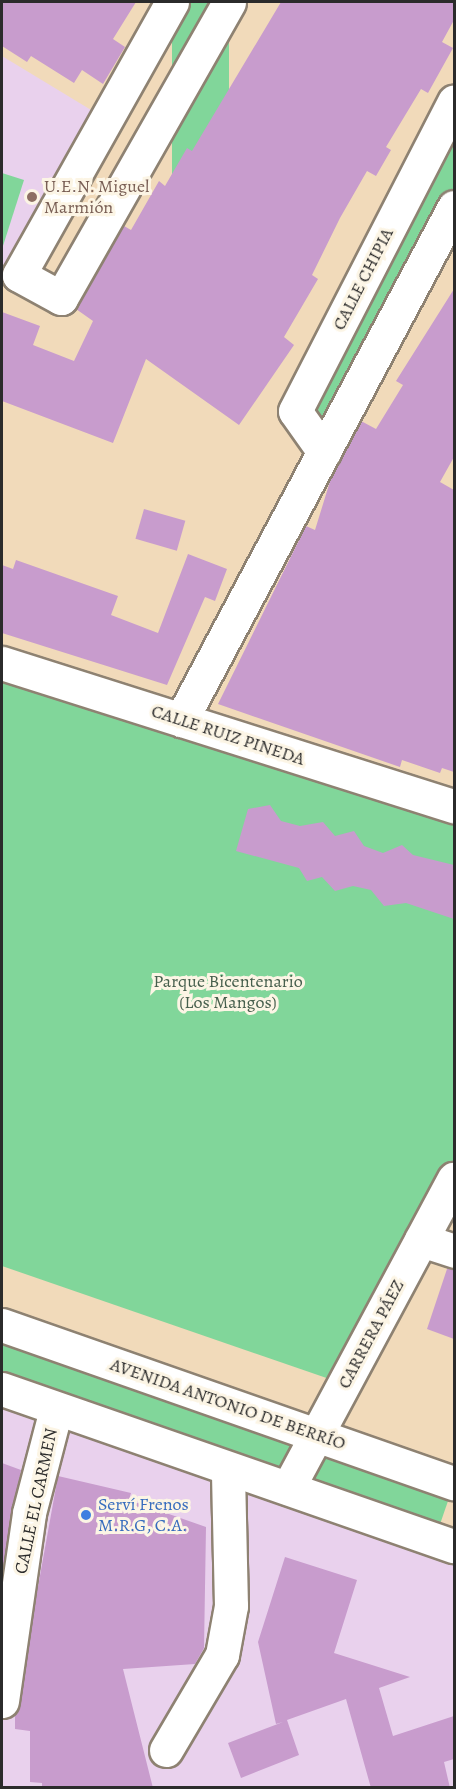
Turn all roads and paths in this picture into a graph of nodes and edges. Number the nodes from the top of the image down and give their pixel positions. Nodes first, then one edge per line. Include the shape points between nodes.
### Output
1 (172, 2) edge
2 (229, 2) edge
3 (454, 102) edge
4 (454, 207) edge
5 (324, 452) junction
6 (2, 663) edge
7 (181, 720) junction
8 (454, 806) edge
9 (454, 1179) edge
10 (421, 1240) junction
11 (454, 1251) edge
12 (2, 1325) edge
13 (2, 1389) edge
14 (56, 1409) junction
15 (317, 1435) junction
16 (228, 1469) junction
17 (454, 1483) edge
18 (288, 1488) junction
19 (454, 1546) edge
20 (2, 1701) edge
21 (166, 1750) dead end

1 - 2 street via 19,275 61,298
3 - 5 street, CALLE CHIPIA via 295,411
4 - 5 street
5 - 7 street
6 - 7 street, CALLE RUIZ PINEDA
7 - 8 street, CALLE RUIZ PINEDA
9 - 10 street, CARRERA PÁEZ
10 - 11 street
10 - 15 street, CARRERA PÁEZ
12 - 15 street, AVENIDA ANTONIO DE BERRÍO
13 - 14 street
14 - 16 street
14 - 20 street, CALLE EL CARMEN via 29,1513
15 - 17 street, AVENIDA ANTONIO DE BERRÍO
15 - 18 street, CARRERA PÁEZ
16 - 18 street
16 - 21 street via 231,1606 222,1655
18 - 19 street

